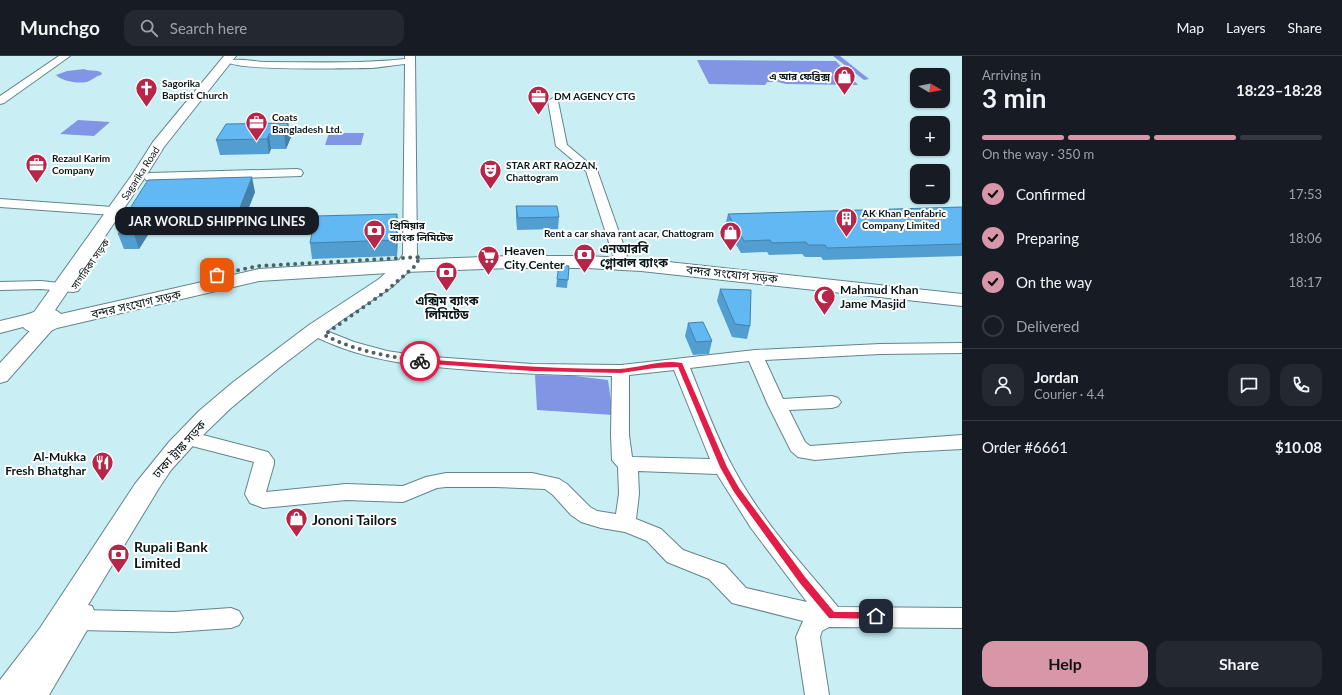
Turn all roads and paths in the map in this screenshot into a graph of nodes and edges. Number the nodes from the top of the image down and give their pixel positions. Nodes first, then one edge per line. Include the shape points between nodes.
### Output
1 (65, 56) edge
2 (234, 58) edge
3 (410, 59) edge
4 (0, 101) edge
5 (553, 101) dead end
6 (164, 145) junction
7 (297, 174) dead end
8 (150, 177) junction
9 (0, 203) edge
10 (121, 211) junction
11 (620, 255) junction
12 (412, 262) junction
13 (0, 286) edge
14 (66, 288) junction
15 (962, 290) edge
16 (962, 300) edge
17 (43, 321) junction
18 (0, 327) edge
19 (0, 332) edge
20 (324, 335) junction
21 (960, 351) edge
22 (755, 355) junction
23 (0, 363) edge
24 (680, 365) junction
25 (621, 371) junction
26 (0, 376) edge
27 (832, 402) dead end
28 (777, 405) junction
29 (199, 441) junction
30 (962, 442) edge
31 (628, 464) junction
32 (724, 467) junction
33 (627, 524) junction
34 (829, 616) junction
35 (231, 618) dead end
36 (962, 618) edge
37 (78, 620) junction
38 (7, 695) edge
39 (30, 695) edge
40 (817, 695) edge

1 - 4 street
2 - 3 street via 259,65 373,65
2 - 6 main road, সাগরিকা সড়ক
3 - 12 street
5 - 11 street via 562,146 591,170
6 - 8 main road, সাগরিকা সড়ক
6 - 10 main road, Sagarika Road via 139,176
7 - 8 street
8 - 10 main road, সাগরিকা সড়ক
9 - 10 street
10 - 14 main road, সাগরিকা সড়ক
11 - 12 highway, বন্দর সংযোগ সড়ক via 515,253
11 - 15 highway, বন্দর সংযোগ সড়ক
12 - 16 highway, বন্দর সংযোগ সড়ক via 587,262 641,265
12 - 17 highway, বন্দর সংযোগ সড়ক via 259,275
12 - 20 main road, ঢাকা ট্রাঙ্ক সড়ক via 385,292
12 - 38 main road, ঢাকা ট্রাঙ্ক সড়ক via 266,367 188,436 162,464 28,670
13 - 14 street via 41,285
14 - 17 main road, সাগরিকা সড়ক
17 - 18 highway, বন্দর সংযোগ সড়ক
17 - 19 highway, বন্দর সংযোগ সড়ক
17 - 23 main road, সাগরিকা সড়ক
17 - 26 main road, সাগরিকা সড়ক
20 - 25 street via 348,346 420,361 510,368
20 - 29 main road, ঢাকা ট্রাঙ্ক সড়ক via 234,406
21 - 22 street via 880,349
22 - 24 street
22 - 28 street via 762,376
24 - 25 street
24 - 32 street
25 - 31 street via 620,436 622,460
27 - 28 street
28 - 30 street via 798,446 805,452
29 - 33 street via 261,457 264,464 255,494 263,500 346,492 403,494 439,481 500,479 550,483 560,488 579,510 590,517
29 - 37 main road, ঢাকা ট্রাঙ্ক সড়ক via 163,483
31 - 32 street
31 - 33 street via 630,494
32 - 34 street via 736,490
33 - 34 street via 654,535 675,556 718,572 740,596
34 - 36 street
34 - 40 street via 813,624 808,637
35 - 37 street via 174,622
37 - 39 main road, ঢাকা ট্রাঙ্ক সড়ক

